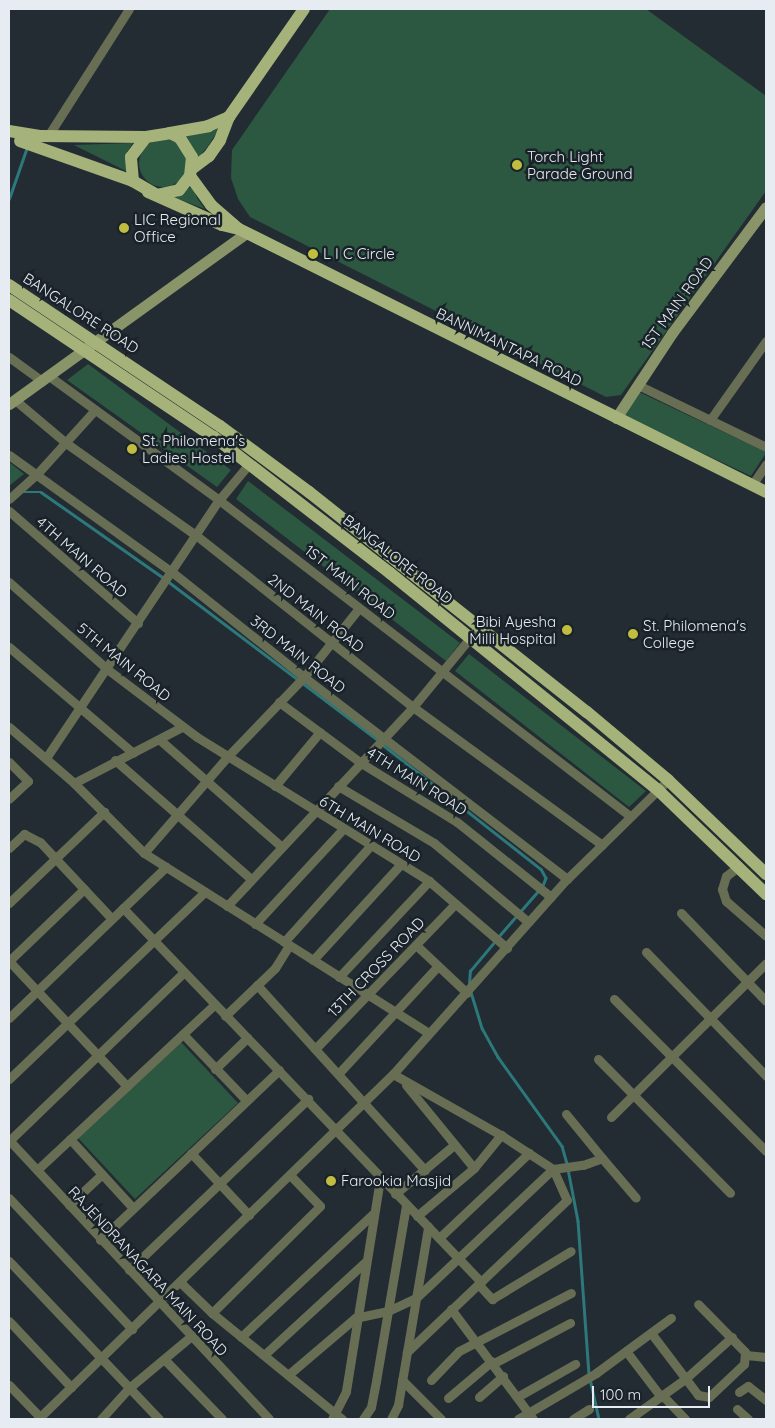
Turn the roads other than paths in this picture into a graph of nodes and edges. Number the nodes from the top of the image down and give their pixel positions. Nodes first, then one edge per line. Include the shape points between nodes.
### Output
1 (129, 9) edge
2 (304, 9) edge
3 (228, 117) junction
4 (9, 131) edge
5 (170, 133) junction
6 (48, 136) junction
7 (146, 137) junction
8 (9, 139) edge
9 (30, 139) junction
10 (209, 156) junction
11 (192, 172) junction
12 (133, 181) junction
13 (148, 192) junction
14 (203, 197) junction
15 (766, 207) edge
16 (242, 231) junction
17 (10, 287) edge
18 (9, 300) edge
19 (96, 341) junction
20 (766, 341) edge
21 (85, 350) junction
22 (10, 360) edge
23 (45, 379) junction
24 (638, 384) junction
25 (12, 402) edge
26 (95, 410) junction
27 (616, 418) junction
28 (710, 420) junction
29 (66, 442) junction
30 (766, 447) edge
31 (9, 455) edge
32 (249, 464) junction
33 (766, 464) edge
34 (36, 475) junction
35 (752, 485) junction
36 (766, 492) edge
37 (9, 498) edge
38 (219, 500) junction
39 (9, 511) edge
40 (197, 536) junction
41 (172, 572) junction
42 (9, 582) edge
43 (359, 608) junction
44 (138, 624) junction
45 (475, 632) junction
46 (332, 643) junction
47 (9, 647) edge
48 (108, 669) junction
49 (443, 673) junction
50 (304, 678) junction
51 (279, 702) junction
52 (413, 707) junction
53 (80, 709) junction
54 (9, 727) edge
55 (182, 727) junction
56 (320, 732) junction
57 (384, 739) junction
58 (160, 740) junction
59 (133, 752) junction
60 (228, 756) junction
61 (46, 758) junction
62 (116, 760) junction
63 (9, 762) edge
64 (361, 763) junction
65 (668, 780) junction
66 (207, 781) junction
67 (74, 783) junction
68 (275, 786) junction
69 (338, 786) junction
70 (659, 791) junction
71 (9, 799) edge
72 (314, 811) junction
73 (104, 812) junction
74 (174, 815) junction
75 (630, 816) junction
76 (343, 829) junction
77 (371, 845) junction
78 (602, 845) junction
79 (282, 847) junction
80 (9, 848) edge
81 (144, 853) junction
82 (55, 858) junction
83 (401, 864) junction
84 (739, 866) junction
85 (166, 867) junction
86 (766, 874) edge
87 (251, 879) junction
88 (568, 879) junction
89 (429, 881) junction
90 (84, 889) junction
91 (205, 892) junction
92 (766, 894) edge
93 (548, 895) junction
94 (9, 903) edge
95 (455, 904) junction
96 (227, 906) junction
97 (123, 908) junction
98 (681, 913) dead end
99 (112, 919) junction
100 (526, 920) junction
101 (255, 924) junction
102 (766, 936) edge
103 (153, 942) junction
104 (286, 944) junction
105 (416, 945) junction
106 (505, 946) junction
107 (646, 952) dead end
108 (313, 960) junction
109 (9, 961) edge
110 (766, 963) edge
111 (438, 966) junction
112 (184, 973) junction
113 (339, 977) junction
114 (747, 982) junction
115 (257, 985) junction
116 (37, 991) junction
117 (467, 993) junction
118 (367, 995) junction
119 (614, 998) dead end
120 (766, 1001) edge
121 (214, 1005) junction
122 (396, 1013) junction
123 (225, 1016) junction
124 (9, 1018) edge
125 (711, 1018) junction
126 (68, 1023) junction
127 (429, 1033) junction
128 (182, 1034) junction
129 (247, 1038) junction
130 (316, 1049) junction
131 (98, 1055) junction
132 (673, 1058) junction
133 (598, 1059) dead end
134 (215, 1068) junction
135 (279, 1070) junction
136 (338, 1074) junction
137 (393, 1074) junction
138 (766, 1076) edge
139 (9, 1078) edge
140 (402, 1081) junction
141 (127, 1086) junction
142 (636, 1094) junction
143 (308, 1099) junction
144 (246, 1100) junction
145 (364, 1103) junction
146 (566, 1114) dead end
147 (611, 1117) dead end
148 (338, 1129) junction
149 (501, 1135) junction
150 (9, 1140) edge
151 (70, 1140) junction
152 (454, 1146) junction
153 (766, 1151) edge
154 (529, 1152) junction
155 (191, 1153) junction
156 (602, 1158) junction
157 (474, 1168) junction
158 (552, 1169) junction
159 (37, 1170) junction
160 (425, 1170) junction
161 (102, 1174) junction
162 (290, 1175) junction
163 (380, 1178) junction
164 (220, 1183) junction
165 (730, 1193) dead end
166 (396, 1194) junction
167 (9, 1198) edge
168 (636, 1198) dead end
169 (69, 1205) junction
170 (406, 1205) junction
171 (133, 1208) junction
172 (374, 1213) junction
173 (250, 1215) junction
174 (417, 1216) junction
175 (428, 1227) junction
176 (439, 1238) junction
177 (100, 1240) junction
178 (571, 1251) dead end
179 (459, 1259) junction
180 (9, 1261) edge
181 (365, 1262) junction
182 (128, 1270) junction
183 (180, 1282) junction
184 (480, 1283) junction
185 (571, 1293) dead end
186 (416, 1298) junction
187 (159, 1303) junction
188 (698, 1304) dead end
189 (451, 1309) junction
190 (388, 1311) junction
191 (212, 1313) junction
192 (355, 1318) junction
193 (672, 1318) dead end
194 (9, 1321) edge
195 (570, 1323) dead end
196 (132, 1329) junction
197 (650, 1333) junction
198 (190, 1336) junction
199 (241, 1337) junction
200 (732, 1337) junction
201 (476, 1341) junction
202 (626, 1351) junction
203 (407, 1352) junction
204 (264, 1355) junction
205 (746, 1355) junction
206 (766, 1357) edge
207 (102, 1358) junction
208 (165, 1360) junction
209 (493, 1362) junction
210 (575, 1364) dead end
211 (288, 1375) junction
212 (503, 1376) junction
213 (685, 1379) junction
214 (402, 1380) junction
215 (431, 1380) dead end
216 (9, 1385) edge
217 (70, 1387) junction
218 (130, 1388) junction
219 (739, 1392) dead end
220 (662, 1396) junction
221 (479, 1397) dead end
222 (517, 1397) junction
223 (448, 1398) dead end
224 (766, 1400) edge
225 (589, 1409) dead end
226 (737, 1409) dead end
227 (531, 1416) edge
228 (39, 1418) edge
229 (337, 1418) edge
230 (100, 1419) edge
231 (159, 1419) edge
232 (222, 1419) edge
233 (269, 1419) edge
234 (363, 1419) edge
235 (391, 1419) edge
236 (440, 1419) edge
237 (518, 1419) edge
238 (573, 1419) edge
239 (629, 1419) edge
240 (685, 1419) edge
241 (748, 1419) edge

1 - 6 street
2 - 3 main road
3 - 5 main road via 208,126
3 - 10 main road
4 - 9 main road
5 - 7 main road
5 - 11 main road via 188,146
6 - 7 main road
6 - 9 main road
7 - 12 main road via 131,157
8 - 9 main road
9 - 12 main road
10 - 11 main road
10 - 14 main road via 201,181
11 - 13 main road via 179,190 169,194
11 - 14 main road
12 - 13 main road
13 - 16 main road
14 - 16 main road
15 - 24 street, 1ST MAIN ROAD
16 - 19 street
16 - 27 main road, BANNIMANTAPA ROAD
17 - 19 main road, BANGALORE ROAD
18 - 21 main road, BANGALORE ROAD
19 - 21 street
19 - 45 main road, BANGALORE ROAD via 234,437
20 - 28 street
21 - 23 street
21 - 32 main road, BANGALORE ROAD via 154,394
22 - 23 street, 1ST MAIN ROAD
23 - 25 street
23 - 26 street, 1ST MAIN ROAD
24 - 27 street, 1ST MAIN ROAD
24 - 28 street
25 - 29 street, 2ND MAIN ROAD
26 - 29 street
26 - 38 street, 1ST MAIN ROAD
27 - 35 main road, BANNIMANTAPA ROAD
28 - 30 street
29 - 34 street
29 - 40 street, 2ND MAIN ROAD
31 - 34 street, 3RD MAIN ROAD
32 - 38 street
32 - 45 main road, BANGALORE ROAD
33 - 35 street
34 - 37 street
34 - 41 street, 3RD MAIN ROAD
35 - 36 main road, BANNIMANTAPA ROAD
38 - 40 street
38 - 43 street, 1ST MAIN ROAD
39 - 44 street, 4TH MAIN ROAD
40 - 41 street
40 - 46 street, 2ND MAIN ROAD
41 - 44 street
41 - 50 street, 3RD MAIN ROAD
42 - 48 street, 5TH MAIN ROAD
43 - 46 street
43 - 49 street, 1ST MAIN ROAD
44 - 48 street
45 - 49 street
45 - 65 main road, BANGALORE ROAD
45 - 70 main road, BANGALORE ROAD
46 - 50 street
46 - 52 street, 2ND MAIN ROAD
47 - 53 street
48 - 53 street
48 - 55 street, 5TH MAIN ROAD
49 - 52 street
49 - 75 street, 1ST MAIN ROAD
50 - 51 street
50 - 57 street, 3RD MAIN ROAD
51 - 56 street, 4TH MAIN ROAD
51 - 60 street
52 - 57 street
52 - 78 street, 2ND MAIN ROAD
53 - 59 street
53 - 61 street
54 - 61 street
55 - 58 street
55 - 60 street, 5TH MAIN ROAD
56 - 64 street, 4TH MAIN ROAD
56 - 68 street
57 - 64 street
57 - 88 street, 3RD MAIN ROAD
58 - 59 street
58 - 66 street
59 - 62 street
60 - 66 street
60 - 68 street, 6TH MAIN ROAD
61 - 67 street
62 - 67 street
62 - 74 street
63 - 71 street via 28,781
64 - 69 street
64 - 93 street, 4TH MAIN ROAD via 456,822
65 - 70 street
65 - 86 main road, BANGALORE ROAD
66 - 74 street
66 - 79 street
67 - 73 street
68 - 72 street, 6TH MAIN ROAD
69 - 72 street
69 - 100 street via 434,843
70 - 75 street
70 - 84 main road, BANGALORE ROAD
72 - 76 street, 6TH MAIN ROAD
72 - 79 street
73 - 81 street
73 - 82 street
74 - 81 street
74 - 87 street
75 - 78 street
76 - 77 street, 6TH MAIN ROAD
76 - 101 street
77 - 83 street, 6TH MAIN ROAD
77 - 104 street
78 - 88 street
79 - 87 street
80 - 82 street via 24,834 40,842
81 - 85 street
82 - 90 street
82 - 94 street
83 - 89 street, 6TH MAIN ROAD
83 - 108 street
84 - 92 main road, BANGALORE ROAD
84 - 102 street via 726,876 722,889 726,901
85 - 91 street
85 - 97 street
87 - 96 street
88 - 93 street
89 - 95 street, 6TH MAIN ROAD
89 - 113 street
90 - 99 street
90 - 109 street
91 - 96 street
91 - 103 street
93 - 100 street
95 - 105 street, 13TH CROSS ROAD
95 - 106 street, 6TH MAIN ROAD
96 - 101 street
97 - 99 street
97 - 103 street
98 - 114 street
99 - 116 street
100 - 106 street
101 - 104 street
103 - 112 street
103 - 126 street
104 - 108 street
104 - 115 street via 274,968
105 - 111 street
105 - 118 street, 13TH CROSS ROAD
106 - 117 street
107 - 125 street
108 - 113 street
109 - 116 street
110 - 114 street
111 - 117 street
111 - 122 street
112 - 121 street
112 - 131 street
113 - 118 street
114 - 120 street
114 - 125 street
115 - 123 street
115 - 130 street
116 - 124 street
116 - 126 street
117 - 127 street
118 - 122 street
118 - 130 street, 13TH CROSS ROAD
119 - 132 street
121 - 123 street
121 - 128 street
122 - 127 street
122 - 136 street
123 - 129 street
125 - 132 street
125 - 138 street
126 - 131 street
126 - 139 street
127 - 137 street
128 - 134 street
128 - 141 street
129 - 134 street
129 - 135 street
130 - 136 street
131 - 141 street
131 - 150 street
132 - 142 street
132 - 153 street
133 - 142 street
134 - 144 street
135 - 143 street
135 - 144 street
136 - 145 street
137 - 140 street
137 - 145 street
140 - 149 street
140 - 152 street
141 - 151 street
142 - 147 street
142 - 165 street
143 - 148 street
143 - 164 street
144 - 155 street
145 - 148 street
145 - 160 street
146 - 156 street
148 - 162 street
148 - 163 street
149 - 154 street
149 - 157 street
150 - 159 street, RAJENDRANAGARA MAIN ROAD
151 - 159 street
151 - 161 street
152 - 157 street
152 - 160 street
154 - 158 street
154 - 176 street
155 - 164 street
155 - 171 street
156 - 158 street
156 - 168 street
157 - 174 street
158 - 179 street
158 - 184 street via 567,1200
159 - 169 street, RAJENDRANAGARA MAIN ROAD
160 - 166 street
161 - 169 street
161 - 171 street
162 - 173 street
162 - 191 street via 320,1206
163 - 166 street
163 - 172 street
164 - 173 street
164 - 182 street
166 - 170 street
167 - 196 street
169 - 177 street, RAJENDRANAGARA MAIN ROAD
170 - 174 street
170 - 190 street
171 - 177 street
172 - 181 street
172 - 199 street
173 - 183 street
174 - 175 street
175 - 176 street
175 - 186 street
176 - 179 street
177 - 182 street, RAJENDRANAGARA MAIN ROAD
178 - 184 street via 492,1299
179 - 184 street
179 - 186 street
180 - 207 street
181 - 192 street
181 - 204 street
182 - 187 street, RAJENDRANAGARA MAIN ROAD
183 - 187 street
183 - 191 street
184 - 189 street
185 - 201 street
186 - 190 street
186 - 203 street
187 - 196 street
187 - 198 street, RAJENDRANAGARA MAIN ROAD
188 - 200 street
189 - 201 street
189 - 203 street
190 - 192 street
190 - 234 street via 373,1398
191 - 199 street
192 - 211 street
192 - 229 street via 346,1391
193 - 197 street
194 - 217 street
195 - 209 street
196 - 207 street
197 - 202 street
197 - 213 street
198 - 208 street
198 - 233 street, RAJENDRANAGARA MAIN ROAD
199 - 204 street
200 - 205 street
200 - 213 street
201 - 209 street
201 - 215 street via 459,1351
202 - 220 street
202 - 227 street
203 - 214 street
204 - 211 street
205 - 206 street
205 - 213 street via 744,1364 709,1397 698,1395
207 - 217 street
207 - 218 street
208 - 218 street
208 - 232 street
209 - 212 street
209 - 223 street
210 - 222 street
211 - 229 street
212 - 221 street
212 - 222 street
213 - 220 street
214 - 235 street via 398,1405
214 - 236 street
216 - 228 street
217 - 228 street
218 - 230 street
218 - 231 street
219 - 224 street via 748,1386
220 - 239 street
220 - 240 street
222 - 227 street
225 - 238 street
226 - 241 street
227 - 237 street

